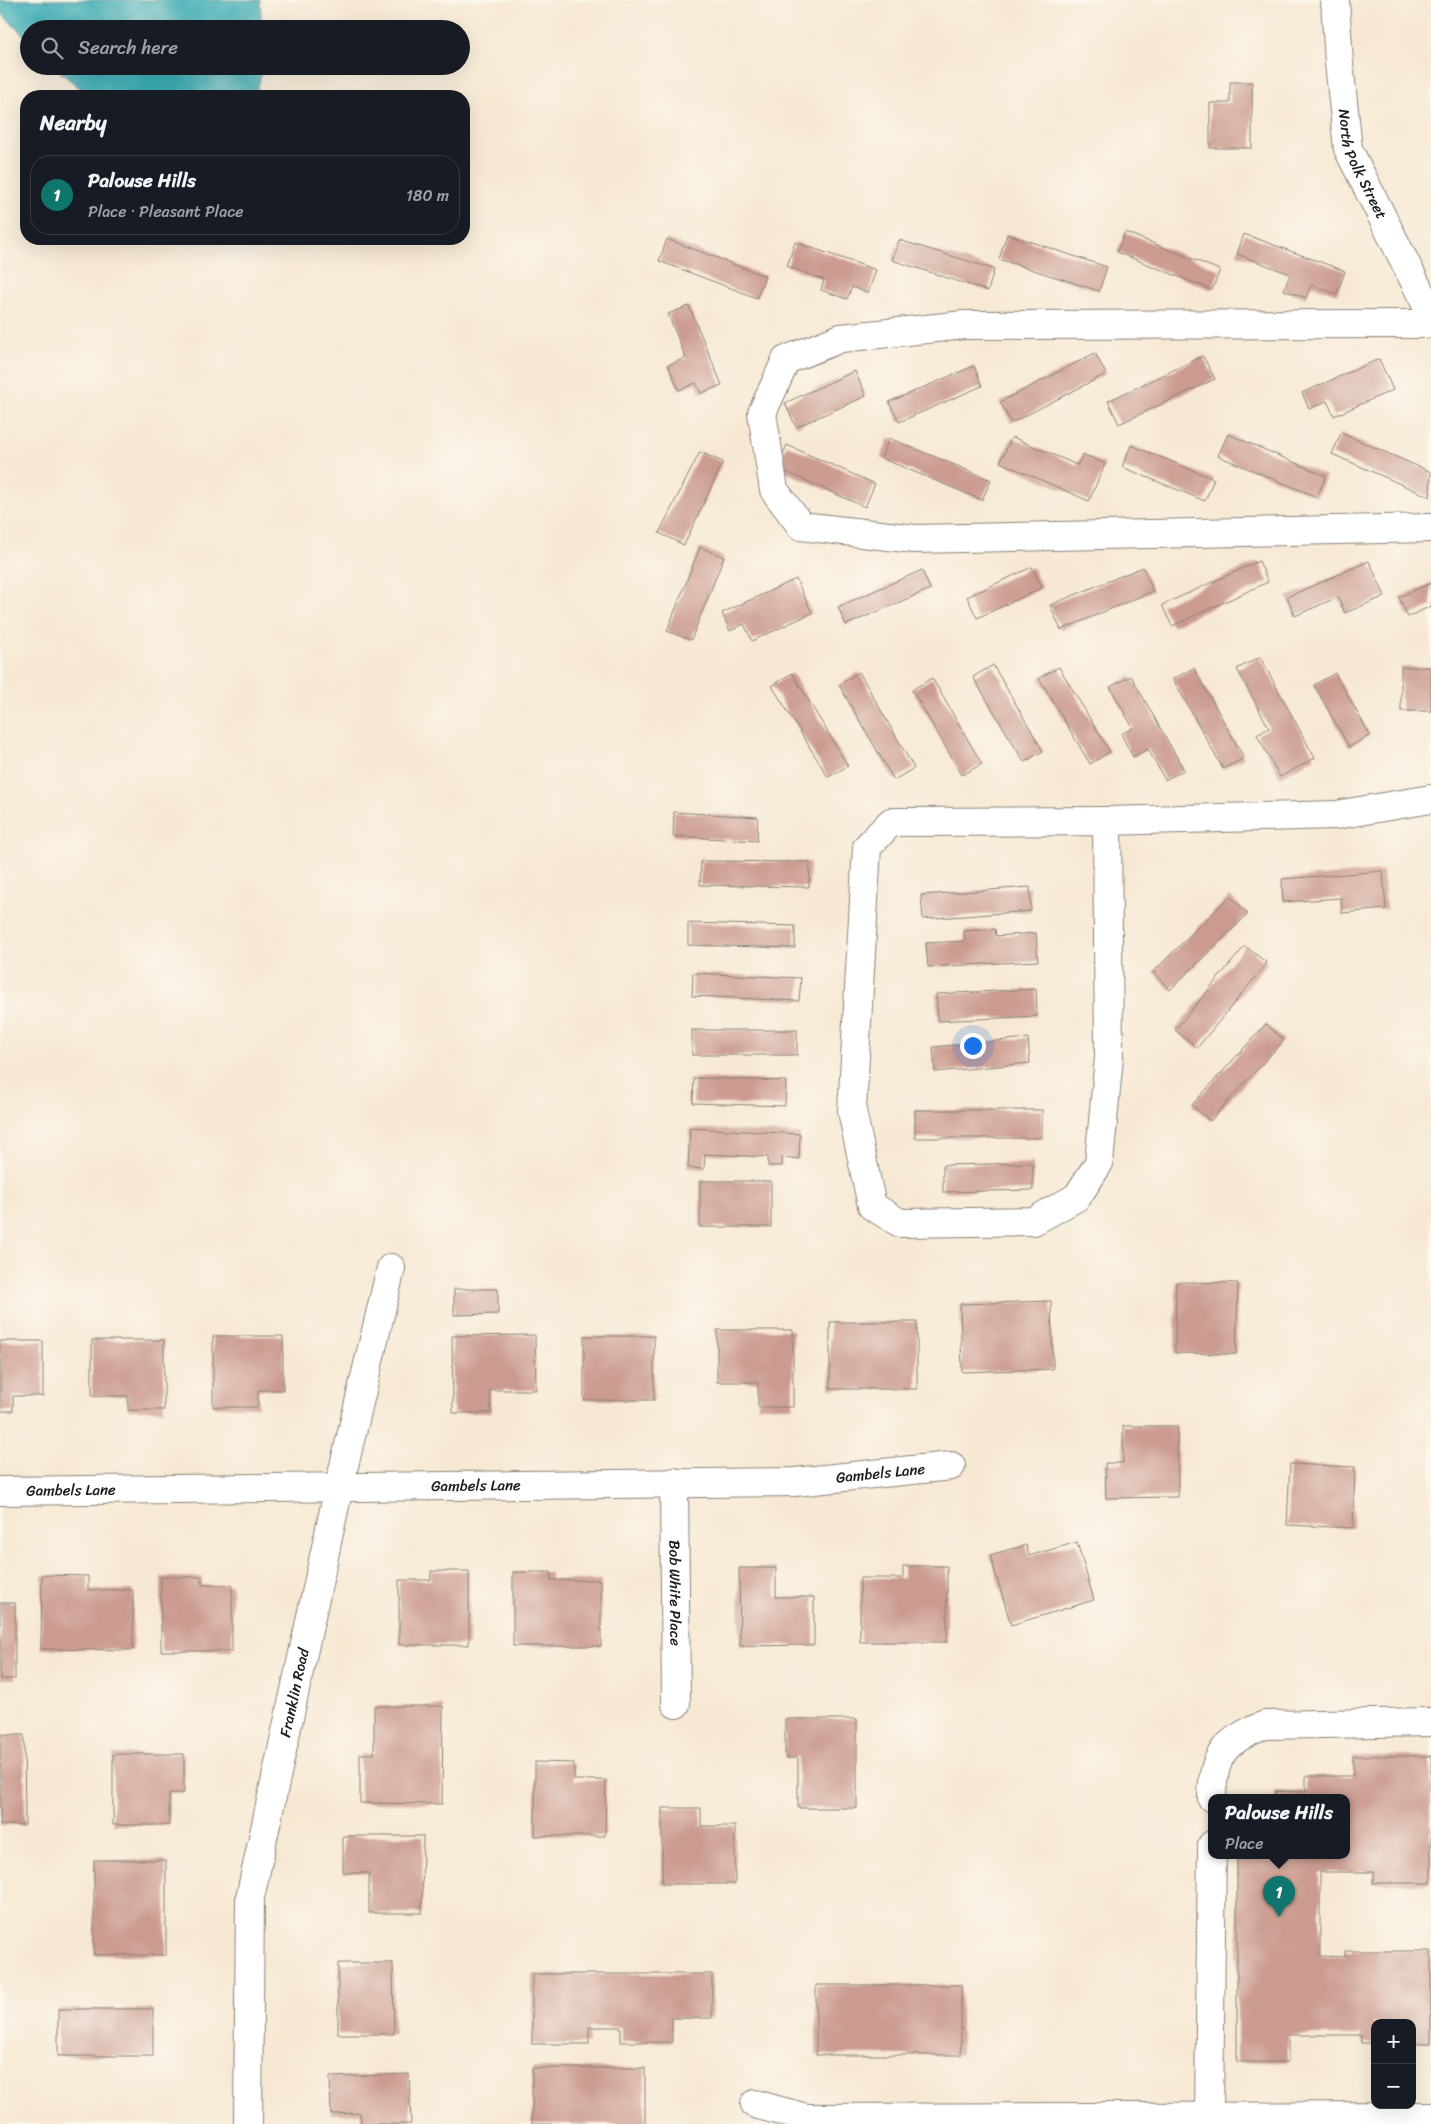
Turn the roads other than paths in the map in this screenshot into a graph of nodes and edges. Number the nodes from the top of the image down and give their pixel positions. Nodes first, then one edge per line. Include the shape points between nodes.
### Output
1 (1335, 0) edge
2 (1431, 314) edge
3 (1431, 324) edge
4 (1431, 528) edge
5 (1431, 799) edge
6 (1107, 821) junction
7 (390, 1268) dead end
8 (951, 1466) dead end
9 (674, 1482) junction
10 (339, 1487) junction
11 (0, 1491) edge
12 (676, 1704) dead end
13 (1431, 1722) edge
14 (1212, 1794) edge
15 (1212, 1859) edge
16 (755, 2104) dead end
17 (1431, 2116) edge
18 (1209, 2117) junction
19 (248, 2124) edge

1 - 2 street, North Polk Street via 1348,149
3 - 4 street via 964,325 841,338 786,360 762,413 774,490 802,526 915,539
5 - 6 street via 1336,815
6 - 6 street via 891,822 867,847 852,1111 872,1206 900,1223 1034,1221 1077,1197 1099,1163 1109,1057
7 - 10 street, Franklin Road
8 - 9 street, Gambels Lane via 796,1482
9 - 10 street, Gambels Lane
9 - 12 street, Bob White Place
10 - 11 street, Gambels Lane
10 - 19 street, Franklin Road via 250,1898
13 - 14 street via 1265,1725 1240,1735 1219,1755
15 - 18 street
16 - 18 street via 806,2118
17 - 18 street

